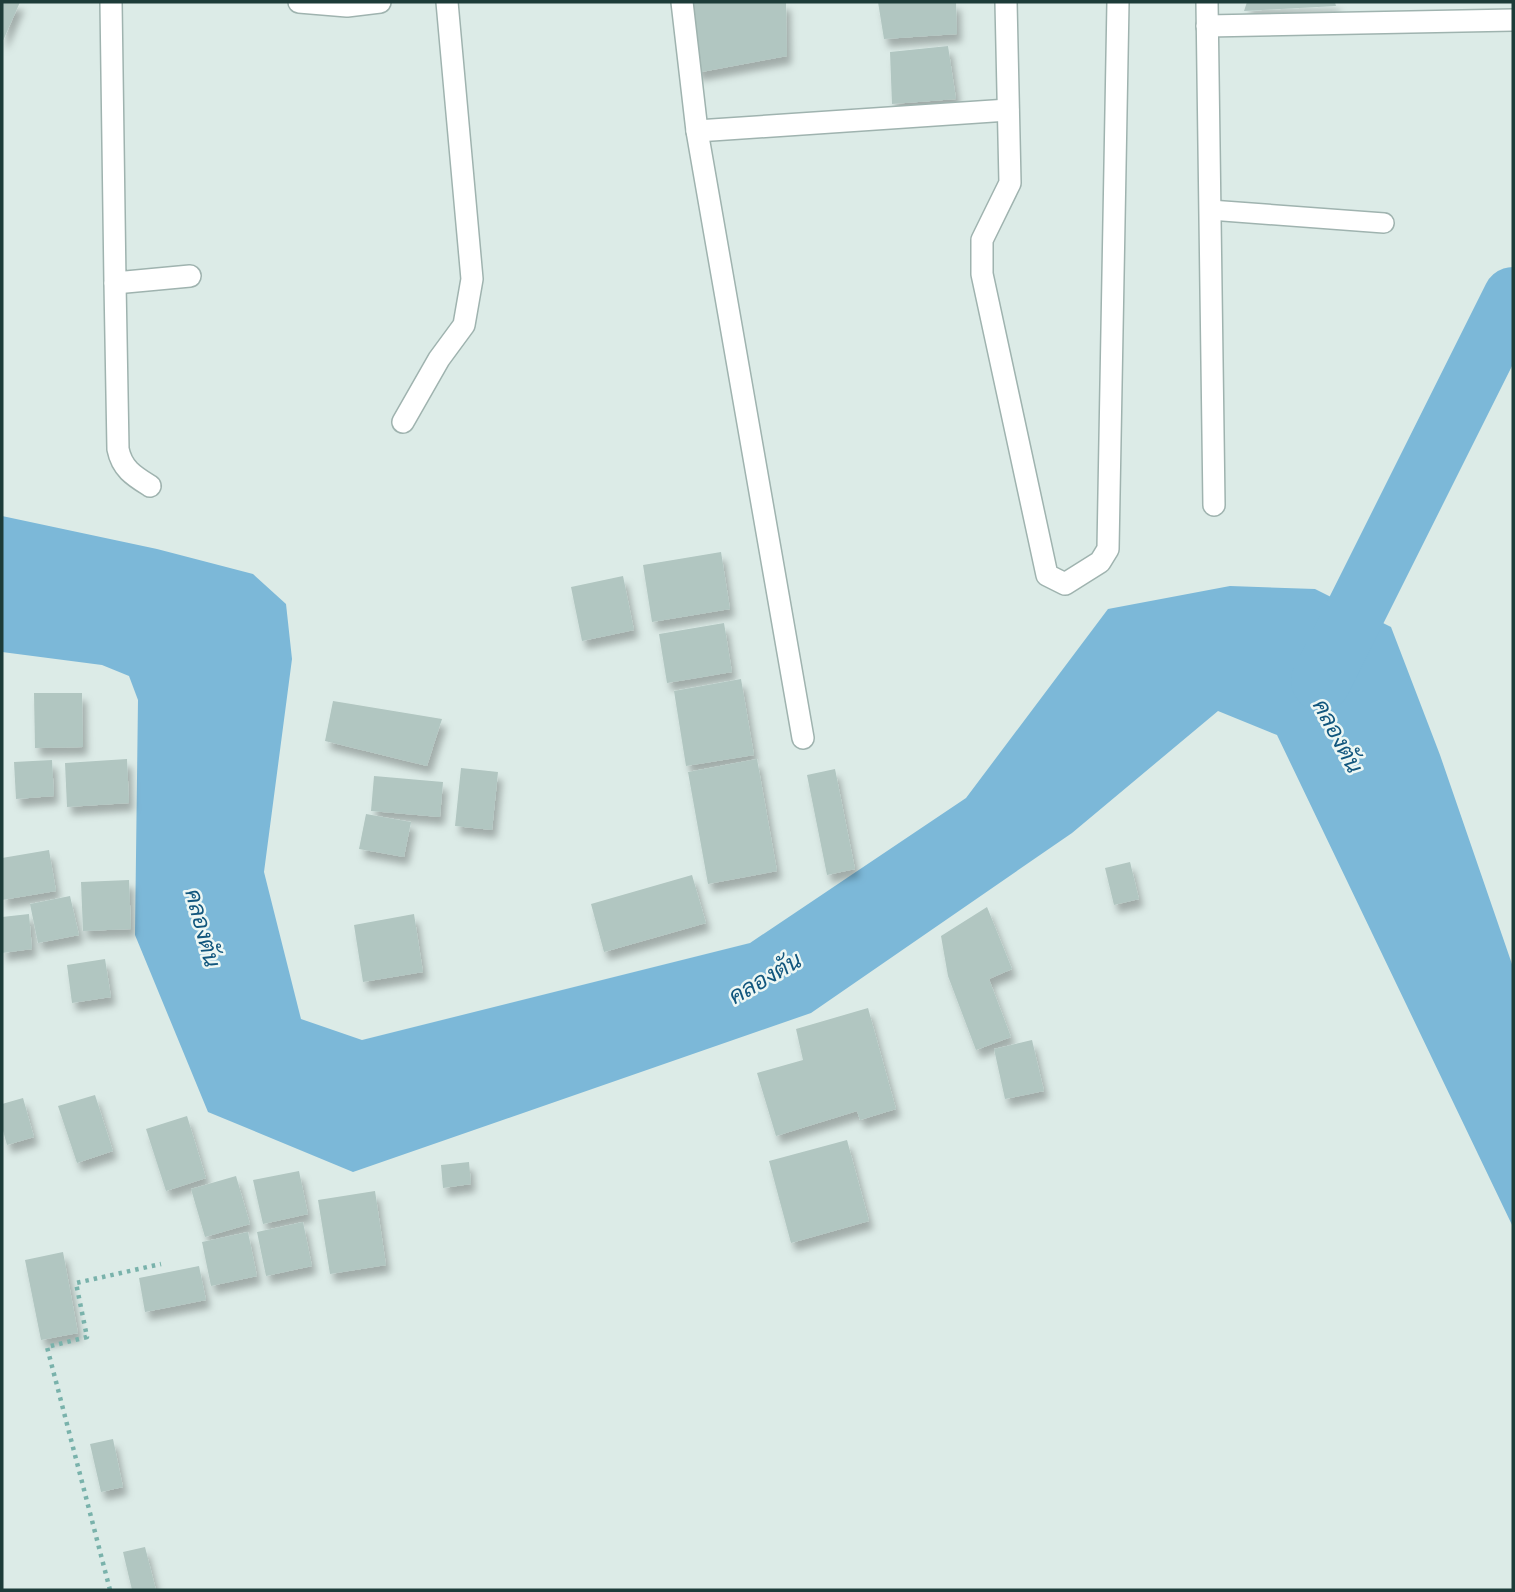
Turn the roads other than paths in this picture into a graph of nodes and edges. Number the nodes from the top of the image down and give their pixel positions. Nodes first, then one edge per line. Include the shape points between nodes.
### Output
1 (110, 2) edge
2 (299, 2) edge
3 (380, 2) edge
4 (447, 2) edge
5 (682, 2) edge
6 (1006, 2) edge
7 (1118, 2) edge
8 (1207, 2) edge
9 (1513, 20) edge
10 (1207, 26) junction
11 (1008, 110) junction
12 (697, 131) junction
13 (1210, 210) junction
14 (1384, 223) dead end
15 (190, 276) dead end
16 (115, 283) junction
17 (403, 422) dead end
18 (150, 486) dead end
19 (1214, 505) dead end
20 (803, 738) dead end

1 - 16 street
2 - 3 street via 347,6
4 - 17 street via 472,279 464,325
5 - 12 street
6 - 11 street
7 - 11 street via 1108,550 1100,562 1065,584 1047,575 982,274 982,240 1010,183
8 - 10 street
9 - 10 street
10 - 13 street
11 - 12 street
12 - 20 street
13 - 14 lane
13 - 19 street
15 - 16 street
16 - 18 street via 118,449 122,465

